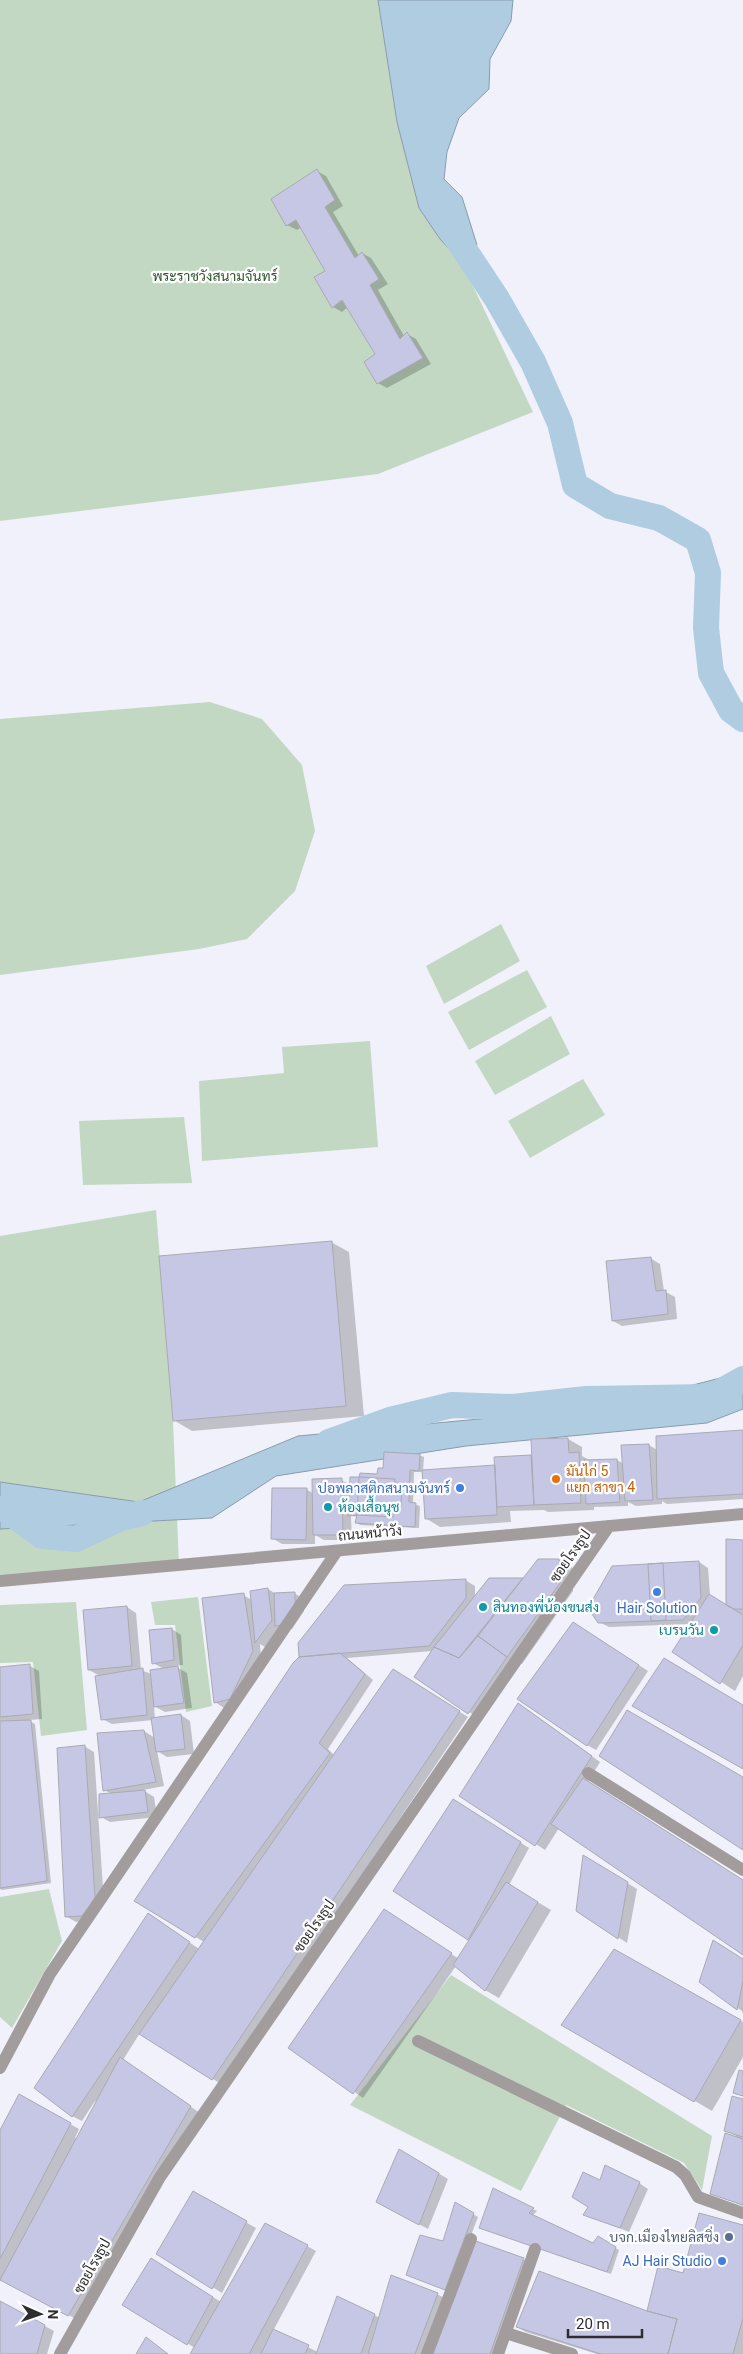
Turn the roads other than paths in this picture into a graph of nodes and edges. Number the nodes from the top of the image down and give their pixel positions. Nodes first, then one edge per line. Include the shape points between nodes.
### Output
1 (743, 1514) edge
2 (609, 1526) junction
3 (337, 1551) junction
4 (0, 1581) edge
5 (588, 1773) dead end
6 (743, 1870) edge
7 (418, 2041) dead end
8 (0, 2068) edge
9 (743, 2213) edge
10 (471, 2239) dead end
11 (535, 2249) dead end
12 (506, 2333) junction
13 (60, 2354) edge
14 (426, 2354) edge
15 (498, 2354) edge
16 (572, 2354) edge

1 - 2 street, ถนนหน้าวัง
2 - 3 street, ถนนหน้าวัง
2 - 13 street, ซอยโรงธูป via 160,2176
3 - 4 street, ถนนหน้าวัง
3 - 8 street via 50,1974
5 - 6 street
7 - 9 street via 676,2167 685,2175 698,2197
10 - 14 street
11 - 12 street
12 - 15 street
12 - 16 street

